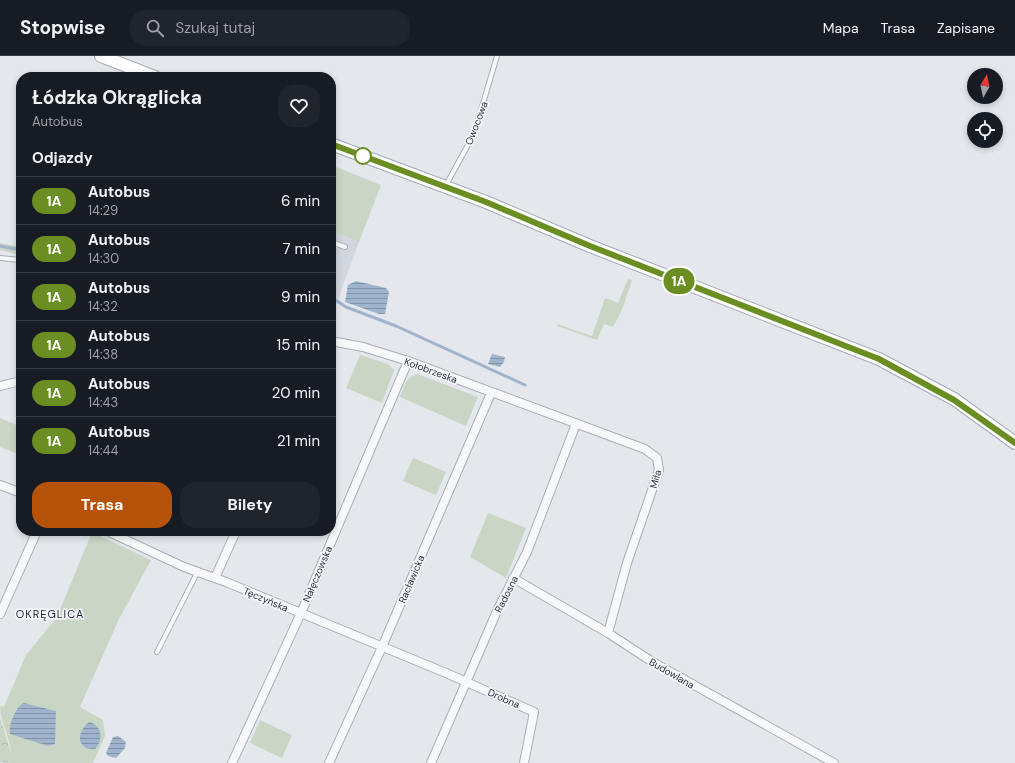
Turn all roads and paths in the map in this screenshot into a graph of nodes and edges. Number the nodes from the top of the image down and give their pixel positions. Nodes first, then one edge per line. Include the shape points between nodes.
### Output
1 (101, 56) edge
2 (497, 56) edge
3 (142, 72) edge
4 (336, 146) edge
5 (445, 187) junction
6 (336, 244) edge
7 (345, 247) dead end
8 (0, 258) edge
9 (16, 260) edge
10 (336, 342) edge
11 (408, 361) junction
12 (16, 382) edge
13 (0, 386) edge
14 (491, 393) junction
15 (528, 406) joint
16 (576, 424) junction
17 (1015, 443) edge
18 (0, 485) edge
19 (16, 491) edge
20 (336, 531) edge
21 (34, 536) edge
22 (126, 536) edge
23 (234, 536) edge
24 (334, 536) edge
25 (197, 573) junction
26 (215, 578) junction
27 (513, 578) junction
28 (301, 613) junction
29 (0, 614) edge
30 (608, 633) junction
31 (382, 647) junction
32 (157, 652) dead end
33 (425, 665) joint
34 (467, 681) junction
35 (232, 763) edge
36 (329, 763) edge
37 (431, 763) edge
38 (524, 763) edge
39 (834, 763) edge

1 - 3 main road
2 - 5 lane, Owocowa via 474,134
4 - 5 main road
5 - 17 main road via 879,359 954,400
6 - 7 lane
8 - 9 lane
10 - 11 street, Kołobrzeska via 363,347
11 - 14 street, Kołobrzeska
11 - 20 street, Nałęczowska
12 - 13 street
14 - 15 street, Kołobrzeska
14 - 31 street, Racławicka
15 - 16 street, Miła
16 - 27 street, Radosna via 527,552
16 - 30 street, Miła via 645,449 652,453 659,463 656,480 627,563
18 - 19 street
21 - 29 street
22 - 25 street, Tęczyńska
23 - 26 street
24 - 28 street, Nałęczowska
25 - 26 street, Tęczyńska
25 - 32 lane
26 - 28 street, Tęczyńska
27 - 30 street, Budowlana
27 - 34 street, Radosna
28 - 31 street, Tęczyńska
28 - 35 street, Nałęczowska
30 - 39 street, Budowlana via 657,664
31 - 33 street, Tęczyńska
31 - 36 street, Racławicka
33 - 34 street, Drobna
34 - 37 street, Radosna
34 - 38 street, Drobna via 534,712

